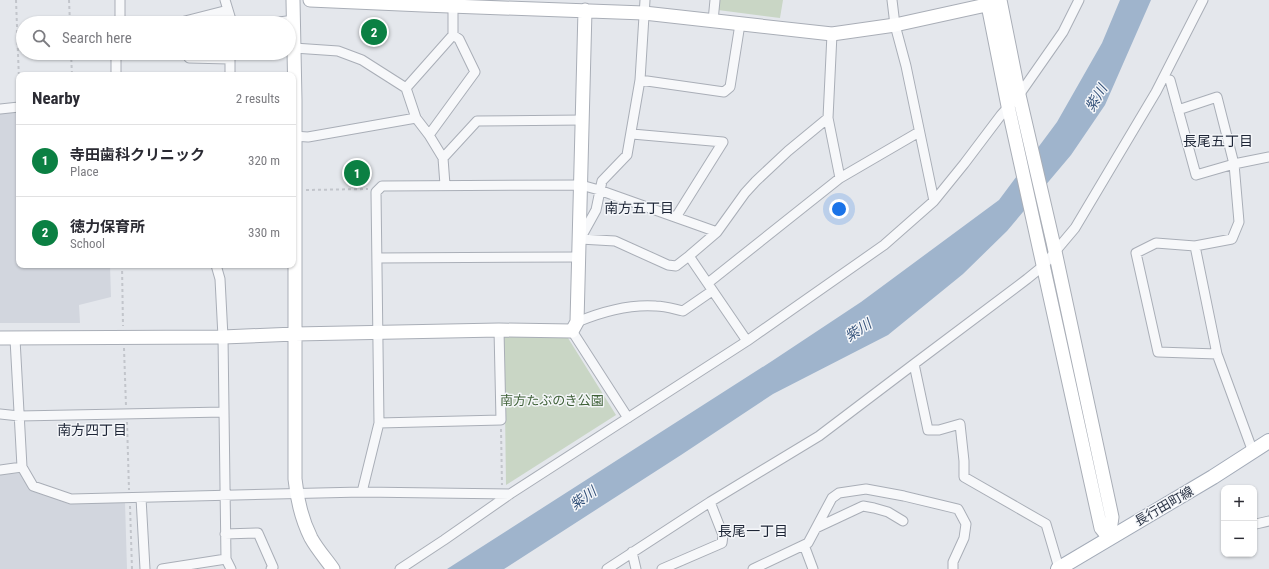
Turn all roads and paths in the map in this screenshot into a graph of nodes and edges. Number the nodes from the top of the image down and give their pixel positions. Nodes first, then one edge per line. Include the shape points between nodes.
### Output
1 (16, 0) edge
2 (69, 0) edge
3 (120, 0) edge
4 (225, 0) edge
5 (293, 0) edge
6 (310, 0) edge
7 (715, 0) edge
8 (892, 0) edge
9 (1078, 0) edge
10 (1203, 0) edge
11 (994, 2) edge
12 (424, 3) edge
13 (488, 3) edge
14 (453, 6) junction
15 (645, 7) edge
16 (228, 10) junction
17 (585, 10) junction
18 (17, 16) edge
19 (70, 16) edge
20 (120, 16) edge
21 (204, 16) edge
22 (230, 16) edge
23 (294, 16) edge
24 (713, 21) junction
25 (740, 24) junction
26 (895, 25) junction
27 (832, 34) junction
28 (453, 35) junction
29 (296, 48) edge
30 (18, 60) edge
31 (71, 60) edge
32 (116, 60) edge
33 (229, 60) edge
34 (294, 60) edge
35 (19, 72) edge
36 (72, 72) edge
37 (116, 72) edge
38 (230, 72) edge
39 (294, 72) edge
40 (640, 80) junction
41 (1170, 80) dead end
42 (406, 88) junction
43 (1019, 95) junction
44 (1008, 106) junction
45 (16, 107) edge
46 (0, 109) edge
47 (1178, 110) junction
48 (416, 118) junction
49 (828, 118) junction
50 (583, 120) junction
51 (1020, 128) junction
52 (919, 132) junction
53 (632, 134) junction
54 (429, 135) junction
55 (296, 136) edge
56 (1269, 157) edge
57 (443, 158) junction
58 (1234, 164) junction
59 (840, 178) junction
60 (445, 185) junction
61 (581, 185) junction
62 (380, 189) junction
63 (296, 190) edge
64 (599, 190) junction
65 (934, 200) junction
66 (676, 217) junction
67 (717, 232) junction
68 (580, 239) junction
69 (1195, 246) junction
70 (1054, 248) junction
71 (690, 256) junction
72 (579, 257) junction
73 (377, 258) junction
74 (1042, 259) junction
75 (122, 268) edge
76 (217, 268) edge
77 (295, 268) edge
78 (710, 287) junction
79 (574, 327) junction
80 (499, 330) junction
81 (378, 332) junction
82 (295, 334) junction
83 (223, 337) junction
84 (0, 338) edge
85 (123, 338) junction
86 (15, 339) junction
87 (747, 342) junction
88 (1217, 354) junction
89 (914, 364) junction
90 (224, 412) junction
91 (0, 414) edge
92 (126, 414) junction
93 (19, 416) junction
94 (628, 418) junction
95 (501, 420) junction
96 (379, 422) junction
97 (1269, 441) edge
98 (1253, 452) junction
99 (22, 468) junction
100 (0, 470) edge
101 (362, 492) junction
102 (297, 494) junction
103 (506, 494) junction
104 (225, 496) junction
105 (129, 498) junction
106 (141, 498) junction
107 (710, 502) junction
108 (903, 521) dead end
109 (1269, 521) edge
110 (1257, 524) edge
111 (816, 528) junction
112 (225, 534) junction
113 (1108, 538) junction
114 (804, 545) junction
115 (632, 552) junction
116 (226, 559) junction
117 (757, 568) edge
118 (132, 569) edge
119 (145, 569) edge
120 (162, 569) edge
121 (231, 569) edge
122 (271, 569) edge
123 (332, 569) edge
124 (400, 569) edge
125 (607, 569) edge
126 (636, 569) edge
127 (662, 569) edge
128 (813, 569) edge
129 (954, 569) edge
130 (1058, 569) edge

1 - 18 path
2 - 19 path
3 - 20 street
4 - 16 street
5 - 23 street
6 - 12 street
7 - 24 street
8 - 26 street
9 - 43 street via 1063,32
10 - 70 street via 1148,106 1076,228
11 - 26 street
11 - 43 street
11 - 44 street
12 - 14 street
13 - 14 street
13 - 17 street
14 - 28 street
15 - 17 street
15 - 24 street
15 - 40 street
16 - 21 street
16 - 22 street
17 - 50 street
24 - 25 street
25 - 27 street
25 - 40 street via 730,87 724,92
26 - 27 street
26 - 52 street
27 - 49 street
28 - 42 street
28 - 54 street via 459,39 475,72
29 - 42 street via 338,51 362,60
30 - 35 path
31 - 36 path
32 - 37 street
33 - 38 street
34 - 39 street
40 - 53 street
41 - 47 street
42 - 48 street
43 - 44 street
43 - 51 street
44 - 51 street
44 - 65 street
45 - 46 street
47 - 58 street via 1196,175
47 - 58 street via 1217,97
48 - 54 street
48 - 55 street via 308,137
49 - 59 street
49 - 67 street via 756,181
50 - 57 street via 477,121
50 - 61 street
51 - 70 street
51 - 74 street
52 - 59 street
52 - 65 street
53 - 64 street via 627,156 602,181
53 - 66 street via 723,142
54 - 57 street
56 - 58 street
57 - 60 street
58 - 69 street via 1239,222 1232,239
59 - 78 street
60 - 61 street
60 - 62 street via 382,186
61 - 64 street
61 - 68 street
62 - 63 path
62 - 73 street via 376,192
64 - 66 street
64 - 68 street via 596,210
65 - 87 street via 884,245
66 - 67 street
67 - 71 street
68 - 71 street via 615,241 668,265 676,266
68 - 72 street
69 - 88 street
69 - 88 street via 1156,242 1136,253 1158,352
70 - 74 street
70 - 113 street via 1112,517
71 - 78 street
72 - 73 street
72 - 79 street
73 - 81 street
74 - 89 street
74 - 113 street via 1101,528
75 - 85 path
76 - 83 street via 220,279
77 - 82 street
78 - 79 street via 683,311 656,306 630,307 596,314
78 - 87 street
79 - 80 street
79 - 94 street
80 - 81 street
80 - 95 street
81 - 82 street
81 - 96 street
82 - 83 street
82 - 102 street
83 - 85 street
83 - 90 street
84 - 86 street
85 - 86 street
85 - 92 path
86 - 93 street
87 - 94 street
88 - 98 street
89 - 107 street via 818,436
89 - 130 street via 928,430 960,424 964,477 1046,524
90 - 92 street
90 - 104 street
91 - 93 street
92 - 93 street
92 - 105 path
93 - 99 street
94 - 103 street
95 - 96 street
95 - 103 path
96 - 101 street
97 - 98 main road, 長行田町線
98 - 113 main road, 長行田町線
99 - 100 street
99 - 105 street via 33,486 71,499
101 - 102 street
101 - 103 street
102 - 104 street
102 - 123 street via 312,540
103 - 124 street
104 - 106 street
104 - 112 street
105 - 106 street
105 - 118 path
106 - 119 street
107 - 115 street
107 - 127 street via 723,535 722,543
108 - 111 street via 888,512 862,506
109 - 110 street
111 - 114 street via 808,544
111 - 129 street via 832,498 839,493 866,488 958,510 966,524 964,538 953,562
112 - 116 street
112 - 122 street via 258,533 273,567
113 - 130 main road, 長行田町線
114 - 117 street
114 - 128 street
115 - 125 street
115 - 126 street
116 - 120 street
116 - 121 street

